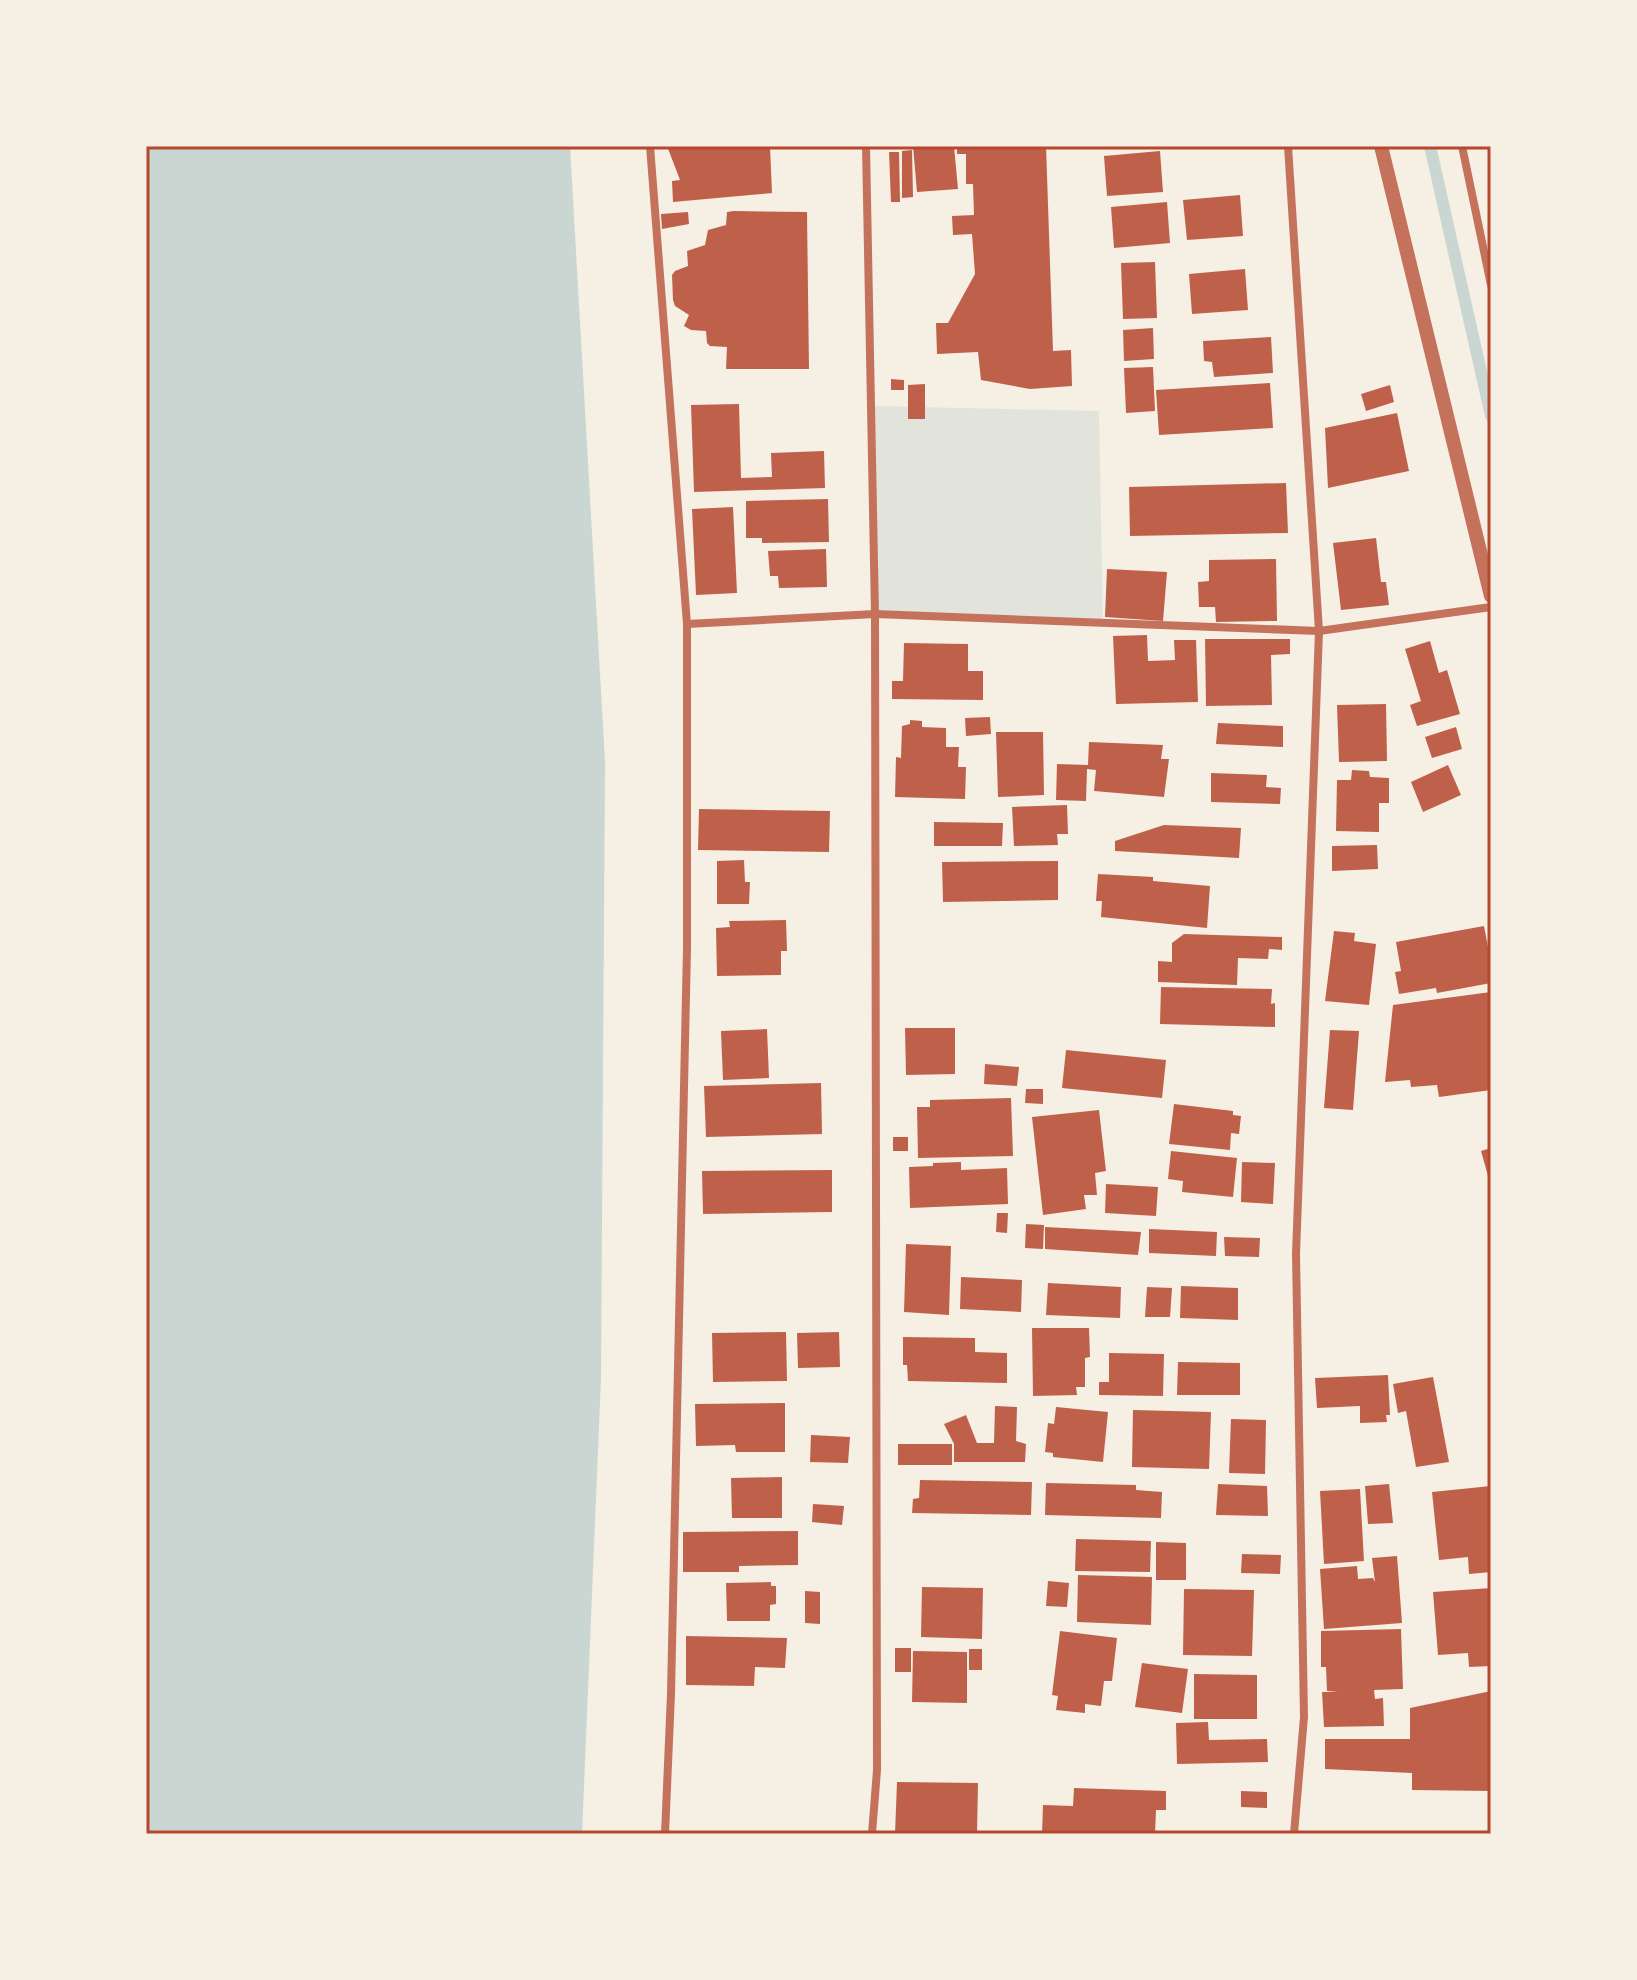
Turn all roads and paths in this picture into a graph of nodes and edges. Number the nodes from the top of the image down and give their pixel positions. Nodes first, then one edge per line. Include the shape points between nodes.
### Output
1 (650, 146) edge
2 (866, 146) edge
3 (1288, 146) edge
4 (1381, 146) edge
5 (1462, 146) edge
6 (1491, 285) edge
7 (1491, 596) edge
8 (1491, 607) edge
9 (875, 614) junction
10 (687, 624) junction
11 (1319, 631) junction
12 (665, 1834) edge
13 (872, 1834) edge
14 (1294, 1834) edge

1 - 10 street
2 - 9 street
3 - 11 street
4 - 7 street
5 - 6 street
8 - 11 street
9 - 10 street
9 - 11 street
9 - 13 street via 877,1770
10 - 12 street via 687,964
11 - 14 street via 1296,1254 1304,1717

